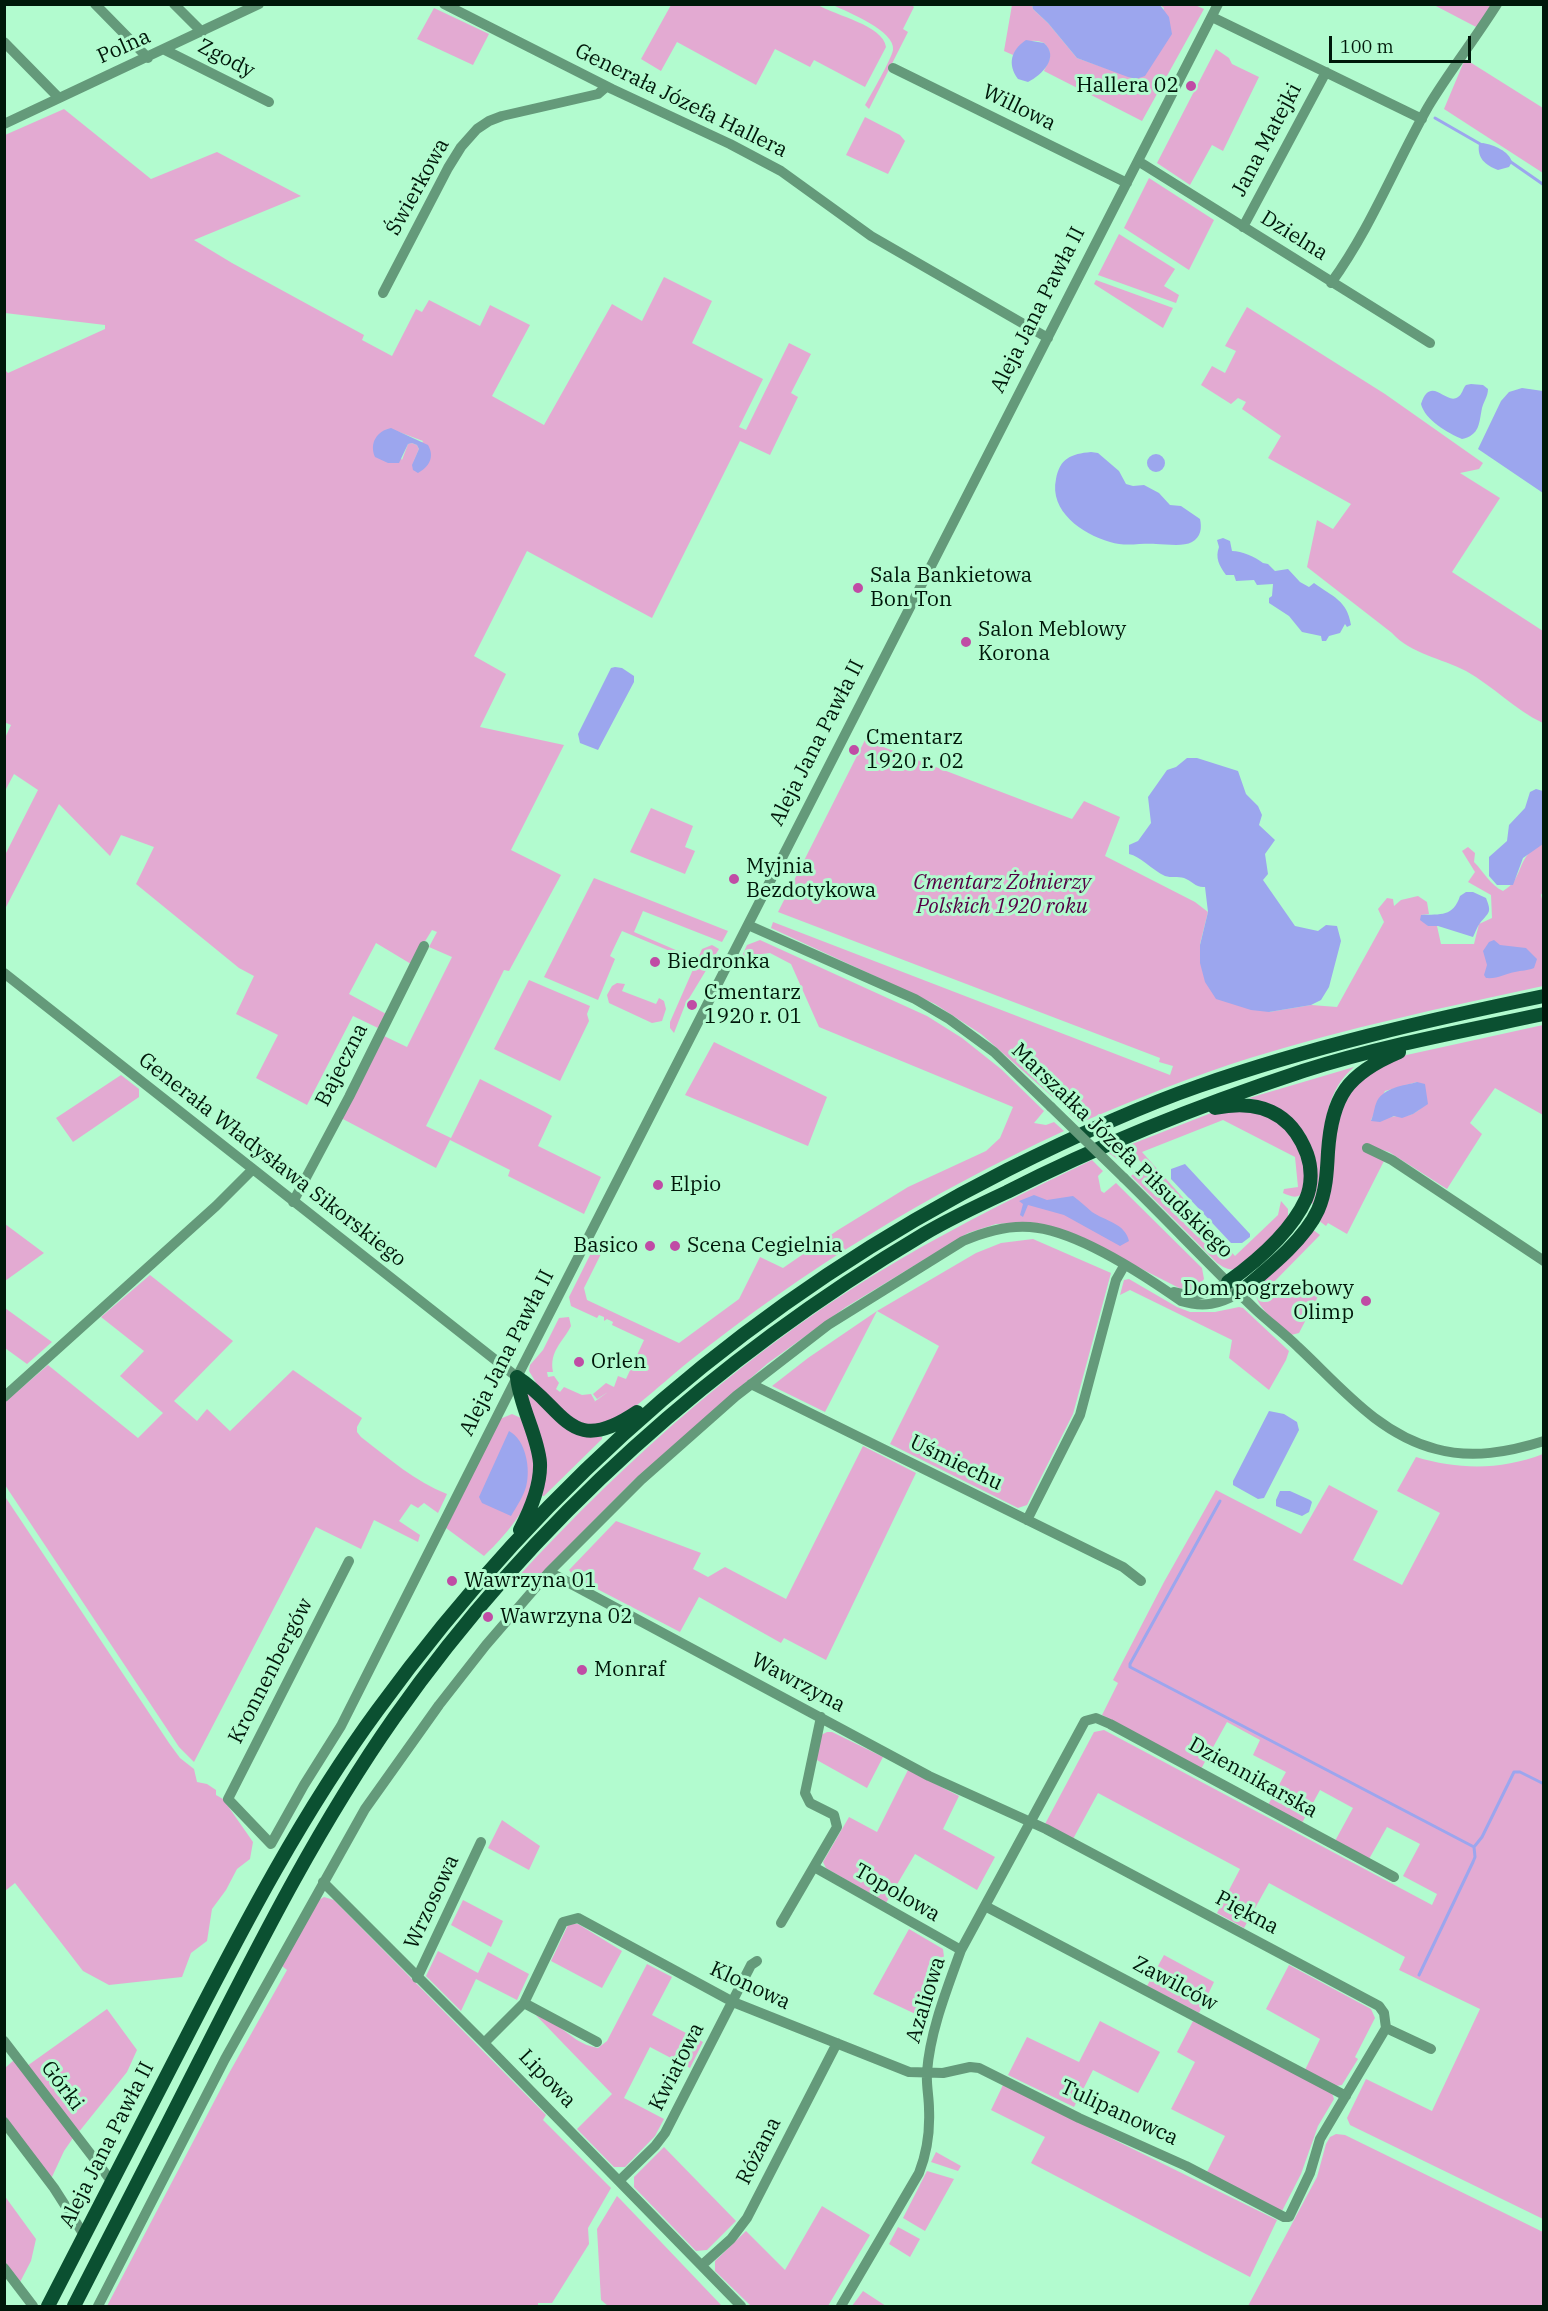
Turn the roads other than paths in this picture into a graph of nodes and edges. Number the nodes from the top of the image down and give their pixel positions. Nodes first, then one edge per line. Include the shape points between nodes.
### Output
1 (95, 4) edge
2 (174, 4) edge
3 (260, 4) edge
4 (444, 4) edge
5 (1218, 4) edge
6 (1497, 4) edge
7 (1212, 17) junction
8 (202, 32) junction
9 (4, 42) edge
10 (165, 50) junction
11 (148, 58) junction
12 (893, 68) dead end
13 (1326, 72) junction
14 (606, 87) junction
15 (59, 98) junction
16 (269, 102) dead end
17 (1422, 119) junction
18 (4, 124) edge
19 (1138, 161) junction
20 (1127, 183) junction
21 (1243, 227) junction
22 (1331, 283) junction
23 (383, 293) dead end
24 (1048, 338) junction
25 (1430, 343) dead end
26 (748, 925) junction
27 (424, 946) dead end
28 (4, 973) edge
29 (1544, 996) edge
30 (1544, 1014) edge
31 (1435, 1038) junction
32 (1157, 1122) junction
33 (1367, 1148) dead end
34 (252, 1170) junction
35 (293, 1202) junction
36 (1544, 1261) edge
37 (1124, 1266) junction
38 (1228, 1282) junction
39 (1163, 1288) junction
40 (1239, 1293) junction
41 (517, 1377) junction
42 (751, 1384) junction
43 (672, 1389) junction
44 (4, 1397) edge
45 (1544, 1441) edge
46 (1027, 1520) junction
47 (512, 1544) junction
48 (349, 1561) dead end
49 (549, 1572) junction
50 (1141, 1581) dead end
51 (821, 1717) junction
52 (1092, 1718) joint
53 (1030, 1822) junction
54 (481, 1842) dead end
55 (271, 1844) joint
56 (814, 1867) junction
57 (1394, 1877) dead end
58 (323, 1882) junction
59 (985, 1906) junction
60 (781, 1923) dead end
61 (961, 1950) junction
62 (757, 1961) dead end
63 (417, 1978) junction
64 (732, 2002) junction
65 (524, 2003) junction
66 (1386, 2028) junction
67 (4, 2041) edge
68 (597, 2042) dead end
69 (484, 2043) junction
70 (837, 2043) junction
71 (1431, 2049) dead end
72 (927, 2073) junction
73 (1346, 2096) junction
74 (4, 2122) edge
75 (619, 2181) junction
76 (112, 2182) junction
77 (84, 2235) junction
78 (702, 2265) junction
79 (4, 2268) edge
80 (33, 2307) edge
81 (48, 2307) edge
82 (74, 2307) edge
83 (98, 2307) edge
84 (741, 2307) edge
85 (841, 2307) edge

1 - 11 street
2 - 8 street
3 - 8 street, Polna
4 - 14 street, Generała Józefa Hallera
5 - 7 street, Aleja Jana Pawła II
6 - 17 street
7 - 13 street
7 - 19 street, Aleja Jana Pawła II
8 - 10 street, Polna
9 - 15 street
10 - 11 street, Polna
10 - 16 street, Zgody
11 - 15 street, Polna
12 - 20 street, Willowa
13 - 17 street
13 - 21 street, Jana Matejki
14 - 23 street, Świerkowa via 598,94 495,118 477,129 452,161
14 - 24 street, Generała Józefa Hallera via 782,171 871,236
15 - 18 street, Polna
17 - 22 street via 1353,254
19 - 20 street, Aleja Jana Pawła II
19 - 21 street, Dzielna
20 - 24 street, Aleja Jana Pawła II
21 - 22 street, Dzielna
22 - 25 street, Dzielna
24 - 26 street, Aleja Jana Pawła II
26 - 38 street, Marszałka Józefa Piłsudskiego, bridge via 915,999 950,1019 994,1052
26 - 41 street, Aleja Jana Pawła II
27 - 35 street, Bajeczna
28 - 34 street, Generała Władysława Sikorskiego
29 - 43 main road via 1353,1040 1196,1088 1080,1135 891,1234 781,1306
30 - 31 main road
31 - 32 main road via 1307,1070
31 - 40 main road via 1369,1068 1347,1087 1332,1118 1328,1170 1318,1211 1299,1237
32 - 38 main road via 1221,1107 1252,1105 1279,1115 1302,1139 1311,1182 1302,1206 1272,1243
32 - 82 main road via 961,1214 835,1290 739,1358 618,1462 501,1582 396,1715 328,1820 268,1927
33 - 36 street via 1392,1160
34 - 35 street, Generała Władysława Sikorskiego
34 - 44 street
35 - 41 street, Generała Władysława Sikorskiego
37 - 39 street
37 - 42 street via 1080,1242 1041,1229 1021,1227 986,1232 963,1241 828,1324
37 - 46 street via 1116,1280 1080,1415
38 - 39 street via 1194,1296
38 - 40 street, Marszałka Józefa Piłsudskiego
39 - 40 street via 1181,1301 1202,1305 1220,1303
40 - 45 street, Marszałka Józefa Piłsudskiego via 1369,1414 1414,1441 1456,1454 1485,1454
41 - 43 main road via 567,1423 588,1431 618,1425
41 - 47 main road via 540,1464 531,1506
41 - 55 street, Aleja Jana Pawła II via 341,1726
42 - 46 street, Uśmiechu
42 - 49 street via 641,1480
43 - 47 main road
46 - 50 street, Uśmiechu
47 - 76 main road, Aleja Jana Pawła II via 376,1713 285,1854
48 - 55 street, Kronnenbergów via 228,1799
49 - 51 street, Wawrzyna
49 - 58 street via 439,1705 365,1809
51 - 53 street, Wawrzyna via 929,1776
51 - 56 street via 804,1793 810,1803 834,1815 837,1823
52 - 53 street, Azaliowa via 1085,1721
52 - 57 street, Dziennikarska via 1143,1741
53 - 59 street, Azaliowa
53 - 66 street, Piękna via 1379,2006
54 - 63 street, Wrzosowa
56 - 60 street
56 - 61 street, Topolowa
58 - 63 street, Lipowa
58 - 83 street via 225,2059
59 - 61 street, Azaliowa
59 - 73 street, Zawilców
61 - 72 street, Azaliowa via 935,2029
62 - 64 street, Kwiatowa via 751,1965
63 - 69 street, Lipowa
64 - 65 street, Klonowa via 573,1918 563,1922
64 - 70 street, Klonowa
64 - 75 street, Kwiatowa via 665,2133
65 - 68 street
65 - 69 street
66 - 71 street
66 - 73 street
67 - 76 street, Górki
69 - 75 street, Lipowa
70 - 72 street, Klonowa via 909,2072
70 - 78 street, Różana via 747,2218
72 - 73 street, Tulipanowca via 979,2068 1186,2166 1279,2216 1289,2217 1310,2173 1320,2139
72 - 85 street, Azaliowa via 929,2123 919,2173
74 - 77 street
75 - 78 street, Lipowa
76 - 77 main road, Aleja Jana Pawła II
77 - 81 main road, Aleja Jana Pawła II
78 - 84 street, Lipowa
79 - 80 street

